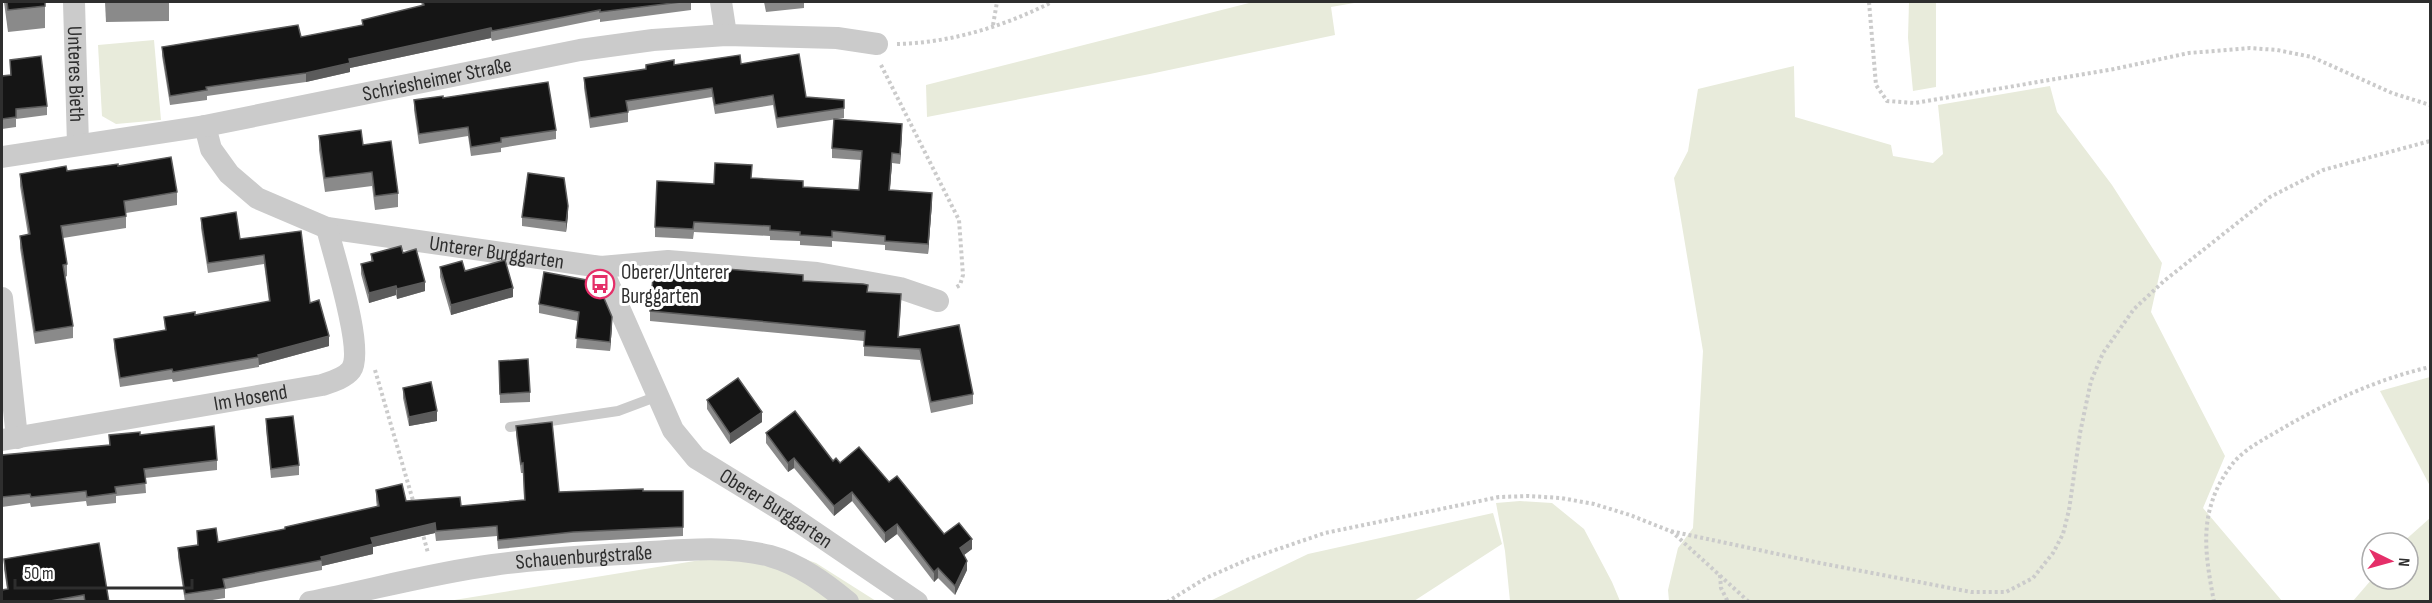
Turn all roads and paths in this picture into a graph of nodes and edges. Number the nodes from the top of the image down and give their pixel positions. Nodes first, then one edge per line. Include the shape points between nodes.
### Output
1 (74, 2) edge
2 (722, 2) edge
3 (997, 2) edge
4 (1052, 2) edge
5 (1869, 2) edge
6 (993, 25) junction
7 (726, 35) junction
8 (877, 44) junction
9 (2430, 105) edge
10 (205, 126) junction
11 (2430, 141) edge
12 (78, 146) junction
13 (2, 157) edge
14 (327, 228) junction
15 (602, 267) junction
16 (2, 298) edge
17 (938, 302) joint
18 (2430, 366) edge
19 (374, 367) dead end
20 (658, 396) junction
21 (510, 427) dead end
22 (9, 439) edge
23 (415, 510) edge
24 (419, 521) edge
25 (1670, 531) junction
26 (428, 554) dead end
27 (1719, 574) junction
28 (310, 602) edge
29 (848, 602) edge
30 (917, 602) edge
31 (1167, 602) edge
32 (1728, 602) edge
33 (1749, 602) edge
34 (2214, 602) edge

1 - 12 street, Unteres Bieth
2 - 7 street
3 - 6 path
4 - 6 path
5 - 9 path via 1876,85 1887,101 1915,103 2189,53 2250,48 2312,57 2392,93
6 - 8 path via 916,44
7 - 8 street, Schriesheimer Straße via 837,38
7 - 10 street, Schriesheimer Straße via 580,50
8 - 17 path via 882,69 958,220 963,274 960,285
10 - 12 street, Schriesheimer Straße
10 - 14 street, Unterer Burggarten via 211,149 229,174 256,198
11 - 25 path via 2323,170 2270,197 2134,309 2103,353 2091,381 2063,534 2033,578 2006,592 1971,592
12 - 13 street, Schriesheimer Straße
14 - 15 street, Unterer Burggarten
14 - 22 street, Im Hosend via 354,334 351,369 337,380
15 - 17 street, Unterer Burggarten via 668,261 817,273 900,288
15 - 20 street, Oberer Burggarten
16 - 22 street
18 - 34 path via 2382,380 2318,408 2236,460 2212,502 2207,525 2207,561
19 - 23 path
20 - 21 lane via 618,411
20 - 30 street, Oberer Burggarten via 673,430 696,458 786,513
24 - 26 path
25 - 27 path
25 - 31 path via 1594,504 1561,498 1499,498 1325,533 1206,578
27 - 32 path
27 - 33 path
28 - 29 street, Schauenburgstraße via 492,565 694,549 770,556 802,570

